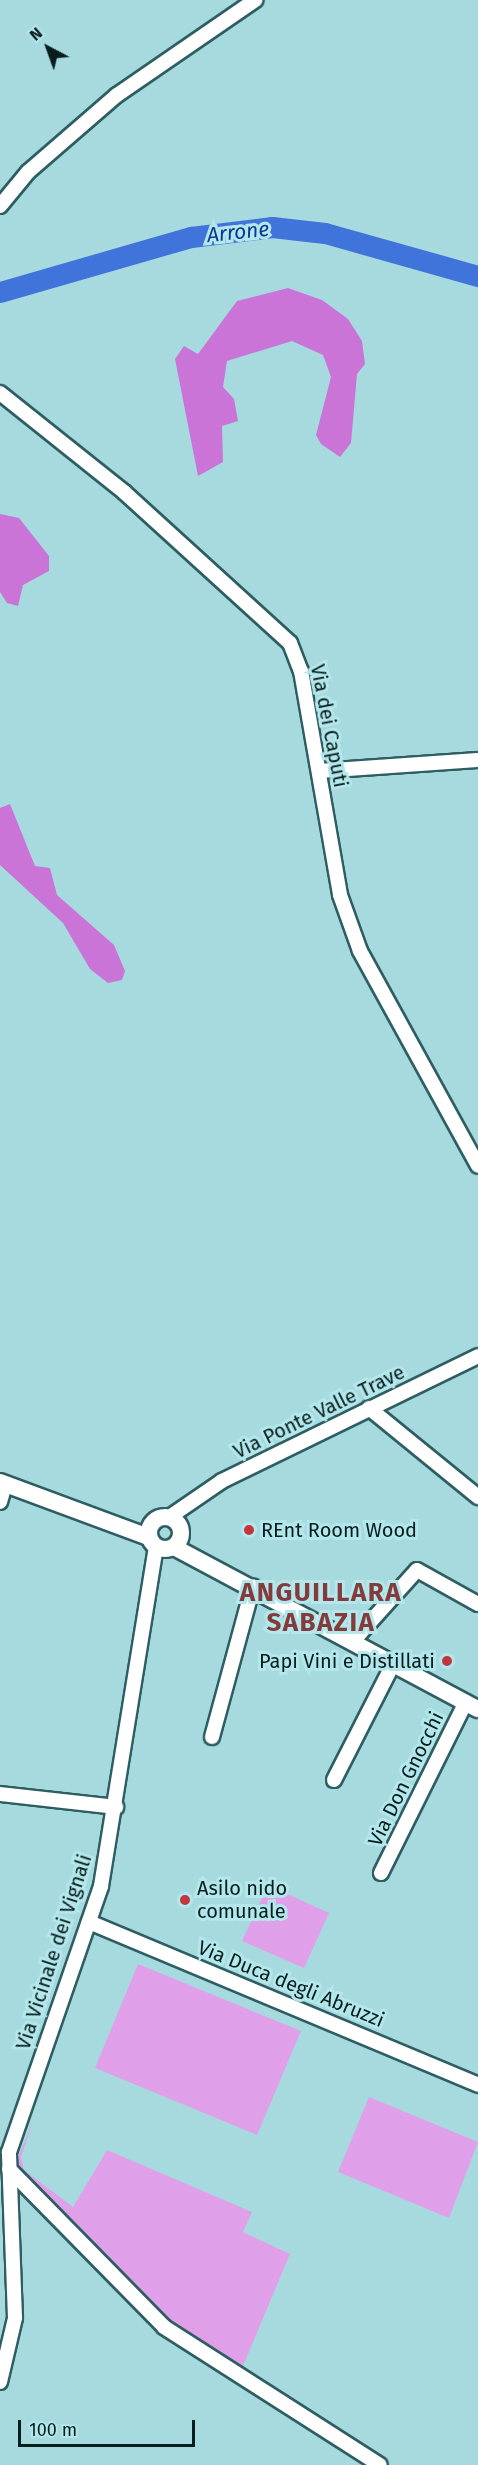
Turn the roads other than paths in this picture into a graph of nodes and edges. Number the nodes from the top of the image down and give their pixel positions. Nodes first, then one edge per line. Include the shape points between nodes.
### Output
1 (255, 0) edge
2 (0, 206) edge
3 (0, 393) edge
4 (478, 760) edge
5 (319, 771) junction
6 (478, 1166) edge
7 (478, 1356) edge
8 (369, 1408) junction
9 (3, 1483) edge
10 (478, 1497) edge
11 (0, 1502) edge
12 (170, 1534) junction
13 (253, 1586) junction
14 (478, 1604) edge
15 (354, 1640) junction
16 (394, 1662) junction
17 (472, 1705) edge
18 (212, 1737) dead end
19 (334, 1780) dead end
20 (0, 1794) edge
21 (116, 1807) junction
22 (381, 1873) dead end
23 (89, 1922) junction
24 (478, 2085) edge
25 (4, 2152) edge
26 (9, 2169) junction
27 (0, 2382) edge
28 (380, 2465) edge

1 - 2 street via 117,95 28,172
3 - 5 street, Via dei Caputi via 124,492 290,643 301,671
4 - 5 street
5 - 6 street, Via dei Caputi via 340,895 360,951
7 - 8 street, Via Ponte Valle Trave
8 - 10 street
8 - 12 street, Via Ponte Valle Trave
9 - 11 street
9 - 12 main road via 122,1527
12 - 13 main road
12 - 21 street, Via Vicinale dei Vignali via 156,1567
13 - 15 main road
13 - 18 street
14 - 15 street via 417,1570
15 - 16 main road
16 - 17 main road
16 - 19 street
17 - 22 street, Via Don Gnocchi
20 - 21 street
21 - 23 street, Via Vicinale dei Vignali
23 - 24 street, Via Duca degli Abruzzi
23 - 25 street, Via Vicinale dei Vignali
25 - 26 street, Via Vicinale dei Vignali
26 - 27 street, Via Vicinale dei Vignali via 15,2318
26 - 28 street via 164,2327

